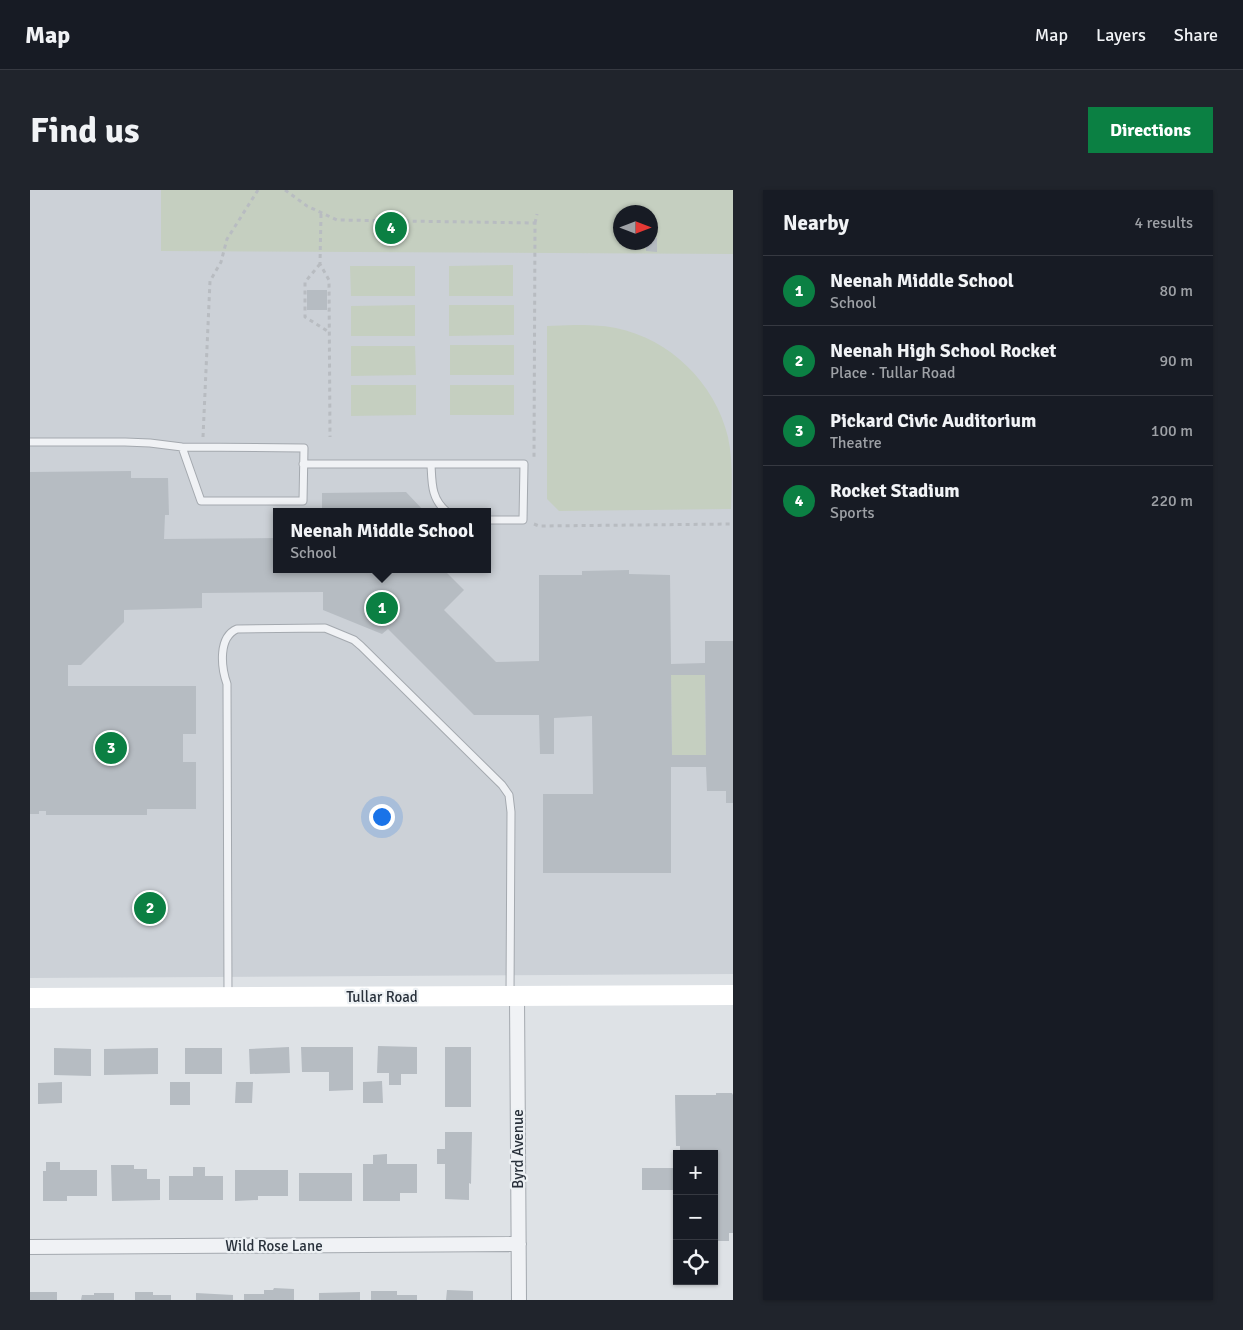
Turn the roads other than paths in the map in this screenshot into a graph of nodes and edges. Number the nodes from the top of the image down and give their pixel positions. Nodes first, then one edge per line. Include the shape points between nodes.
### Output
1 (30, 442) edge
2 (182, 447) junction
3 (303, 464) junction
4 (431, 464) junction
5 (442, 508) edge
6 (491, 520) edge
7 (733, 995) edge
8 (228, 996) junction
9 (514, 997) junction
10 (30, 998) edge
11 (519, 1244) junction
12 (30, 1247) edge
13 (519, 1300) edge

1 - 2 lane via 133,442
2 - 3 lane via 304,448
2 - 3 lane via 201,501 303,502
3 - 4 lane
4 - 5 lane via 432,489
4 - 6 lane via 524,464 523,520
7 - 9 main road, Tullar Road
8 - 9 main road, Tullar Road
8 - 9 lane via 227,684 223,645 228,635 238,629 325,628 361,646 509,795
8 - 10 main road, Tullar Road
9 - 11 street, Byrd Avenue
11 - 12 street, Wild Rose Lane
11 - 13 street, Byrd Avenue

